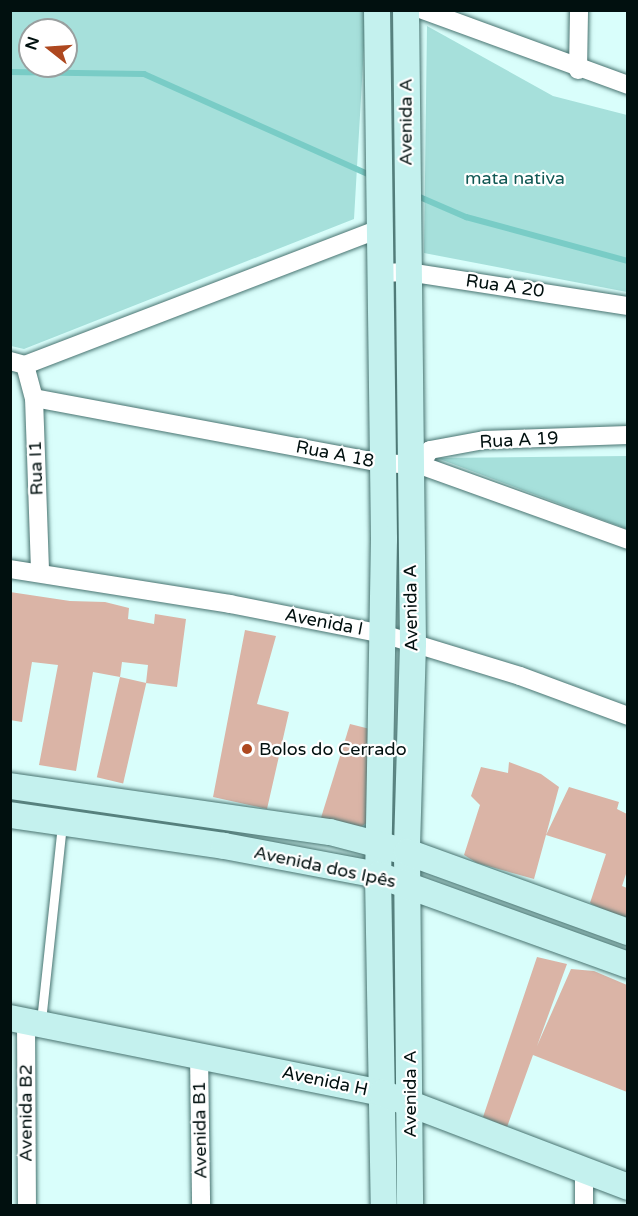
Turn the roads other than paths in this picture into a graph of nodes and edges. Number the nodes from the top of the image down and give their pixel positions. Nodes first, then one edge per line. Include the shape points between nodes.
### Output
1 (377, 10) edge
2 (406, 10) edge
3 (423, 10) edge
4 (579, 10) edge
5 (578, 70) junction
6 (627, 85) edge
7 (381, 228) junction
8 (408, 272) junction
9 (381, 273) junction
10 (627, 306) edge
11 (18, 363) edge
12 (34, 398) junction
13 (627, 435) edge
14 (381, 463) junction
15 (414, 465) junction
16 (627, 540) edge
17 (10, 569) edge
18 (40, 573) junction
19 (383, 634) junction
20 (413, 644) junction
21 (627, 716) edge
22 (10, 786) edge
23 (10, 815) edge
24 (62, 821) junction
25 (378, 845) junction
26 (407, 852) junction
27 (378, 875) junction
28 (407, 886) junction
29 (627, 932) edge
30 (627, 965) edge
31 (26, 1020) edge
32 (199, 1054) junction
33 (382, 1093) junction
34 (410, 1106) junction
35 (584, 1169) junction
36 (627, 1187) edge
37 (27, 1206) edge
38 (201, 1206) edge
39 (384, 1206) edge
40 (410, 1206) edge
41 (584, 1206) edge

1 - 7 street, Avenida A
2 - 8 street, Avenida A
3 - 5 street
4 - 5 street
5 - 6 street
7 - 9 street, Avenida A
7 - 11 street
8 - 9 street, Rua A 20
8 - 10 street, Rua A 20
8 - 15 street, Avenida A
9 - 14 street, Avenida A
11 - 12 street, Rua I1
12 - 14 street, Rua A 18
12 - 18 street, Rua I1
13 - 15 street, Rua A 19 via 484,440 430,450
14 - 15 street, Rua A 18
14 - 19 street, Avenida A
15 - 16 street, Rua A 18
15 - 20 street, Avenida A
17 - 18 street, Avenida I
18 - 19 street, Avenida I via 230,603
19 - 20 street, Avenida I
19 - 25 street, Avenida A
20 - 21 street, Avenida I via 520,676
20 - 26 street, Avenida A
22 - 25 street, Avenida dos Ipês via 330,832
23 - 24 street, Avenida dos Ipês
24 - 27 street, Avenida dos Ipês
24 - 31 lane
25 - 26 street, Avenida dos Ipês
25 - 27 street, Avenida A
26 - 28 street, Avenida A
26 - 29 street, Avenida dos Ipês
27 - 28 street, Avenida dos Ipês
27 - 33 street, Avenida A
28 - 30 street, Avenida dos Ipês
28 - 34 street, Avenida A
31 - 32 street, Avenida H
31 - 37 street, Avenida B2
32 - 33 street, Avenida H
32 - 38 street, Avenida B1
33 - 34 street, Avenida H
33 - 39 street, Avenida A
34 - 35 street, Avenida H
34 - 40 street, Avenida A
35 - 36 street, Avenida H
35 - 41 street

